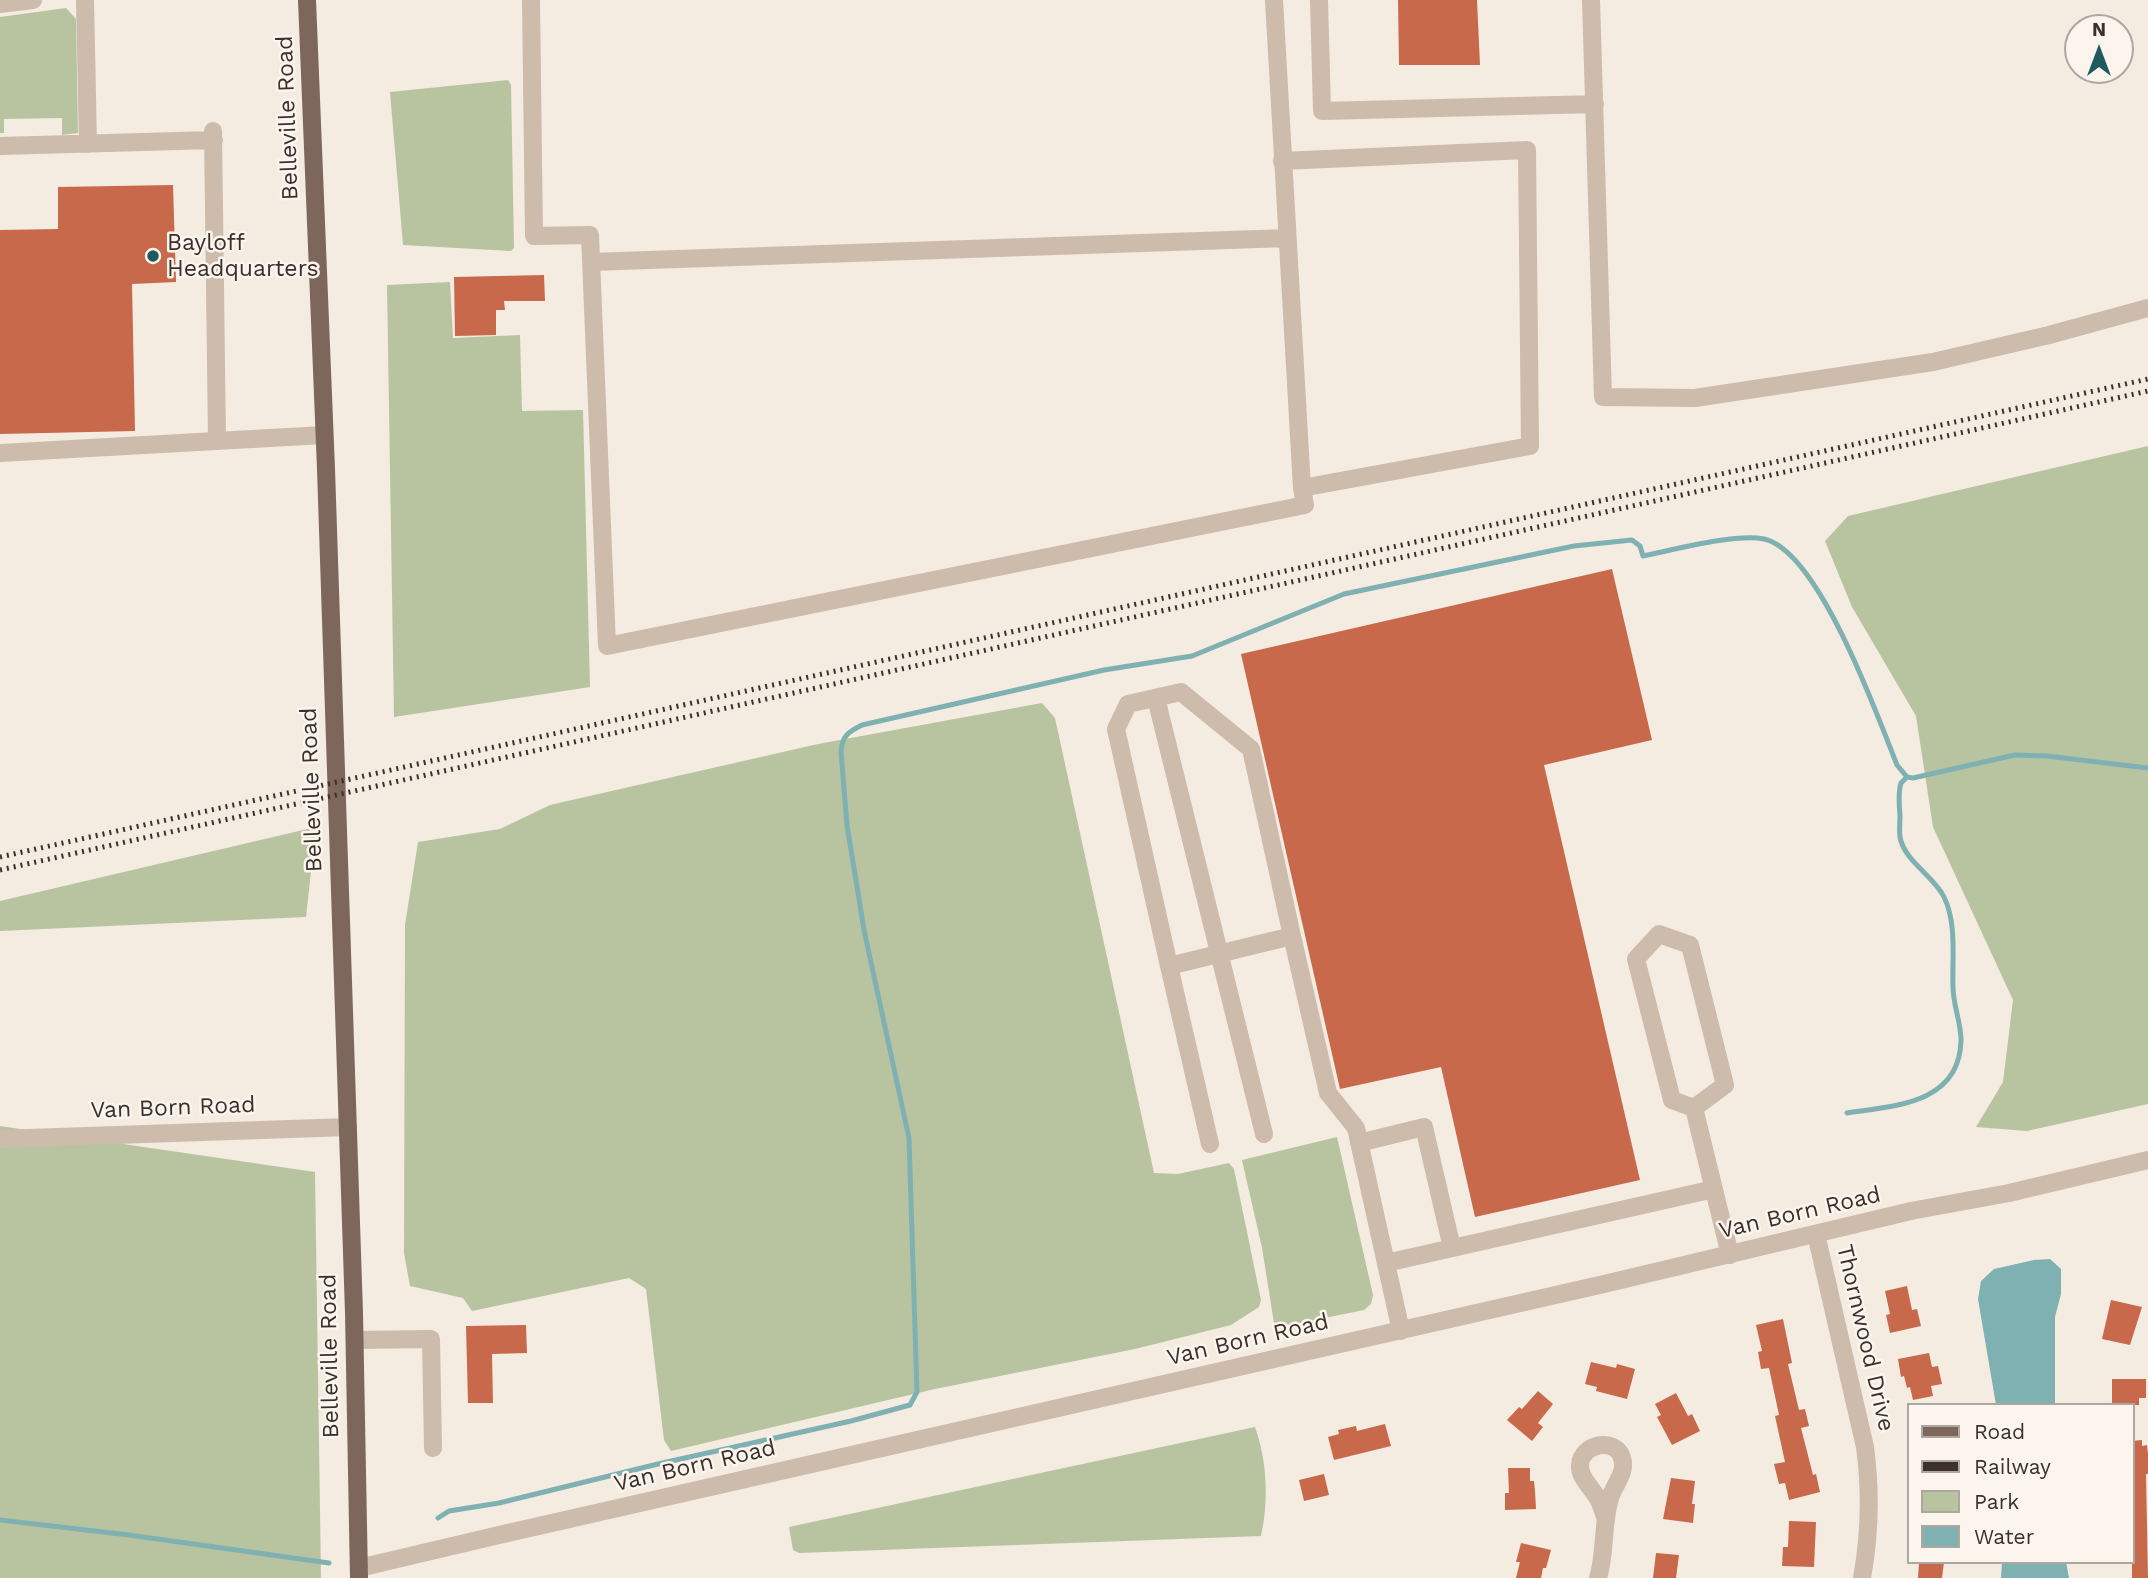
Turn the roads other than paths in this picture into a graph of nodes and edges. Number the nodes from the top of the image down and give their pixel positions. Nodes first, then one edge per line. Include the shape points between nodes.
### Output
1 (33, 0) edge
2 (85, 0) edge
3 (307, 0) edge
4 (531, 0) edge
5 (1274, 0) edge
6 (1319, 0) edge
7 (1591, 0) edge
8 (0, 4) edge
9 (1595, 104) junction
10 (88, 144) junction
11 (0, 146) edge
12 (1282, 161) junction
13 (1287, 238) junction
14 (591, 262) junction
15 (2148, 308) edge
16 (324, 435) junction
17 (217, 441) junction
18 (0, 453) edge
19 (1302, 488) junction
20 (1156, 698) junction
21 (1292, 936) junction
22 (1219, 954) junction
23 (1169, 965) junction
24 (1693, 1108) junction
25 (348, 1127) junction
26 (1264, 1133) dead end
27 (0, 1139) edge
28 (1359, 1143) junction
29 (1210, 1144) dead end
30 (2148, 1160) edge
31 (1714, 1189) junction
32 (1816, 1234) junction
33 (1452, 1248) junction
34 (1730, 1255) junction
35 (1386, 1263) junction
36 (1401, 1331) junction
37 (355, 1340) junction
38 (433, 1448) dead end
39 (1605, 1517) dead end
40 (359, 1573) edge
41 (1598, 1578) edge
42 (1862, 1578) edge

1 - 8 street
2 - 10 street
3 - 16 main road, Belleville Road
4 - 14 street via 534,236 590,235
5 - 12 street
6 - 9 street via 1322,111
7 - 9 street
9 - 15 street via 1603,397 1695,398 1933,362
10 - 11 street
10 - 17 street via 213,135
12 - 13 street
12 - 19 street via 1527,150 1531,446
13 - 14 street
13 - 19 street
14 - 19 street via 607,646 1305,505
16 - 17 street
16 - 25 main road, Belleville Road
17 - 18 street
20 - 21 street via 1181,692 1251,749
20 - 22 street
20 - 23 street via 1128,704 1116,729
21 - 22 street
21 - 28 street via 1328,1093 1356,1128
22 - 23 street
22 - 26 street
23 - 29 street
24 - 24 street via 1672,1100 1636,959 1659,934 1690,945 1725,1085
24 - 31 street
25 - 27 street, Van Born Road
25 - 37 main road, Belleville Road
28 - 33 street via 1424,1127
28 - 35 street
30 - 32 street, Van Born Road
31 - 33 street
31 - 34 street
32 - 34 street, Van Born Road
32 - 42 street, Thornwood Drive via 1868,1470 1869,1534
33 - 35 street
34 - 36 street, Van Born Road
35 - 36 street
36 - 40 street, Van Born Road
37 - 38 street via 430,1339
37 - 40 main road, Belleville Road
39 - 41 street

